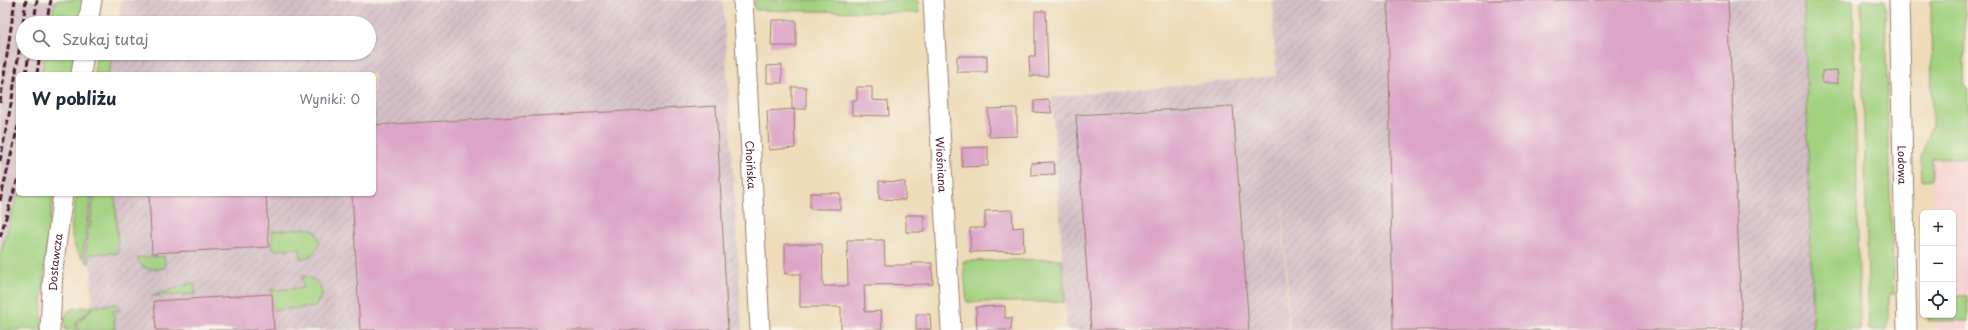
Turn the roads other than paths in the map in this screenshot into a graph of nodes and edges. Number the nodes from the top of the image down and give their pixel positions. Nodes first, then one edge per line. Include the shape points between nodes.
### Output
1 (92, 0) edge
2 (743, 0) edge
3 (933, 0) edge
4 (1899, 0) edge
5 (89, 16) edge
6 (83, 60) edge
7 (81, 72) edge
8 (62, 196) edge
9 (50, 330) edge
10 (760, 330) edge
11 (951, 330) edge
12 (1907, 330) edge

1 - 5 street
2 - 10 street, Choińska
3 - 11 street, Wiośniana
4 - 12 street, Lodowa
6 - 7 street
8 - 9 street, Dostawcza via 53,269

